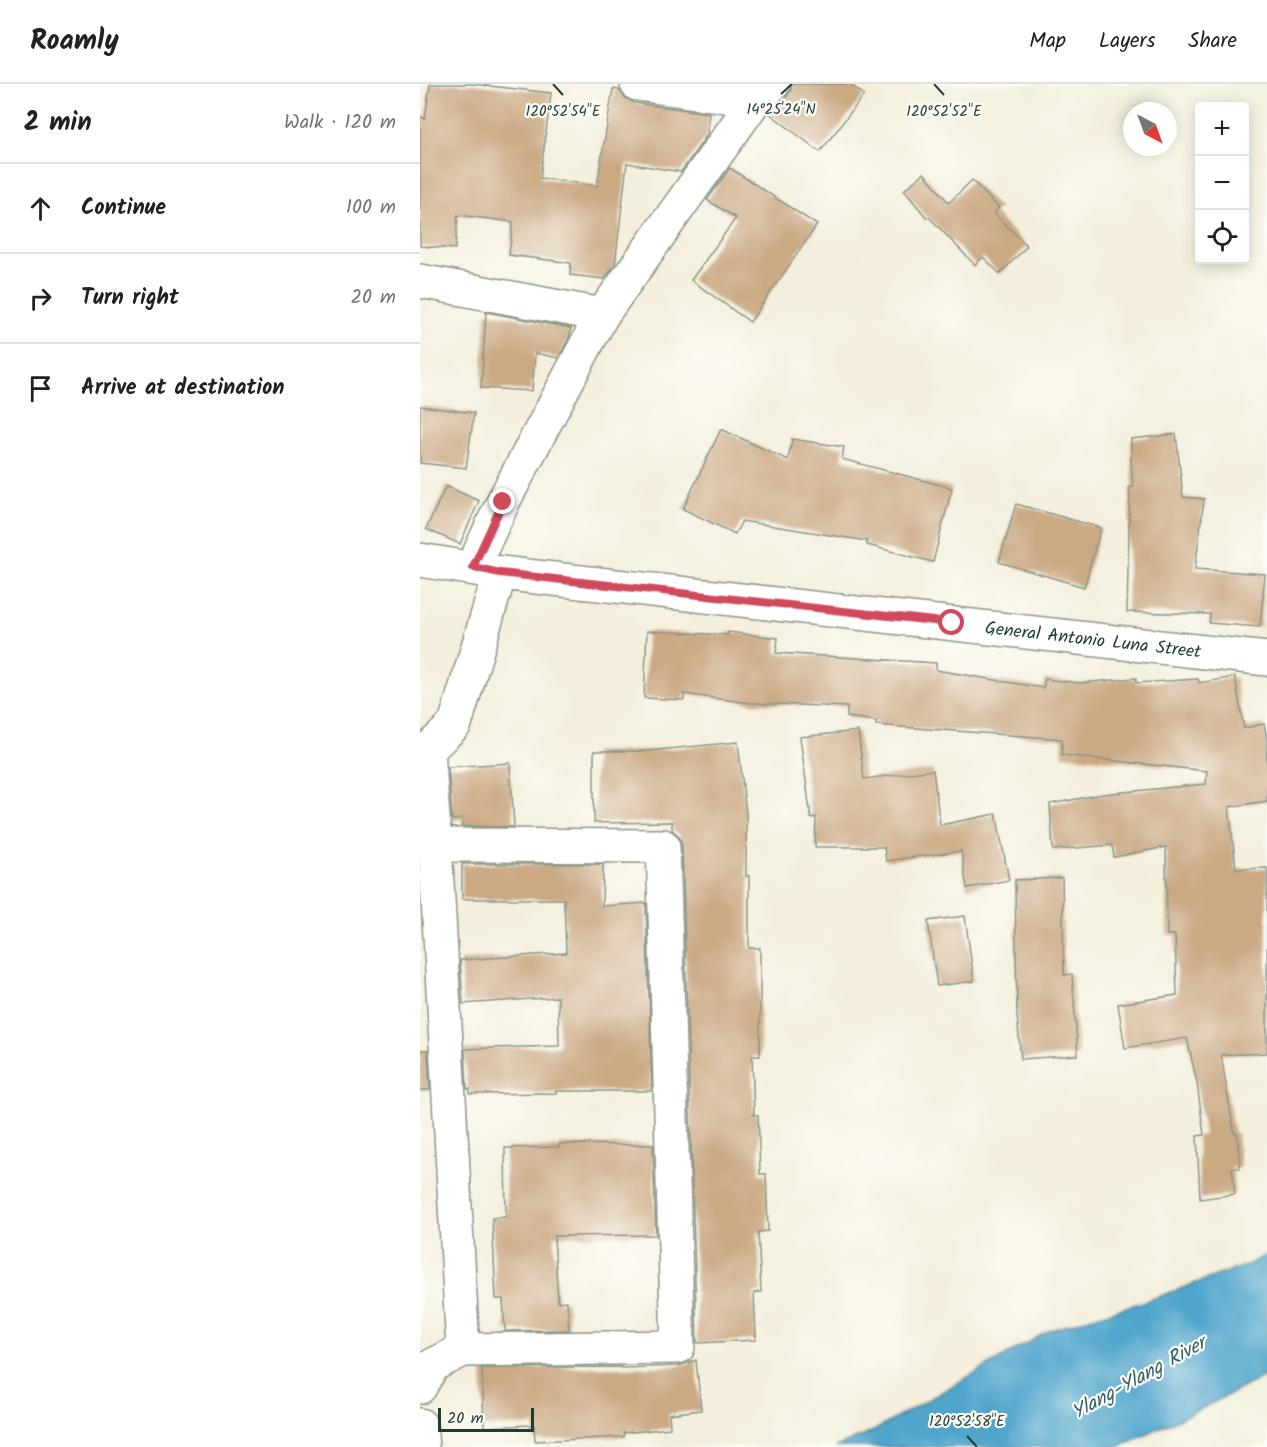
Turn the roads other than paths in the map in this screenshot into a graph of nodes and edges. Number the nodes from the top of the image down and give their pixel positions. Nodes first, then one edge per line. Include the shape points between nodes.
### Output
1 (637, 84) edge
2 (764, 92) edge
3 (420, 281) edge
4 (602, 315) junction
5 (420, 560) edge
6 (486, 570) junction
7 (1267, 659) edge
8 (435, 845) junction
9 (463, 1350) junction
10 (420, 1387) edge
11 (420, 1425) edge
12 (422, 1447) edge

1 - 2 street
2 - 4 street
3 - 4 street
4 - 6 street via 503,502
5 - 6 street, General Antonio Luna Street
6 - 7 street, General Antonio Luna Street
6 - 8 street via 457,719 428,750
8 - 9 street
8 - 9 street via 663,846 678,1347
9 - 10 street via 433,1365
11 - 12 street

